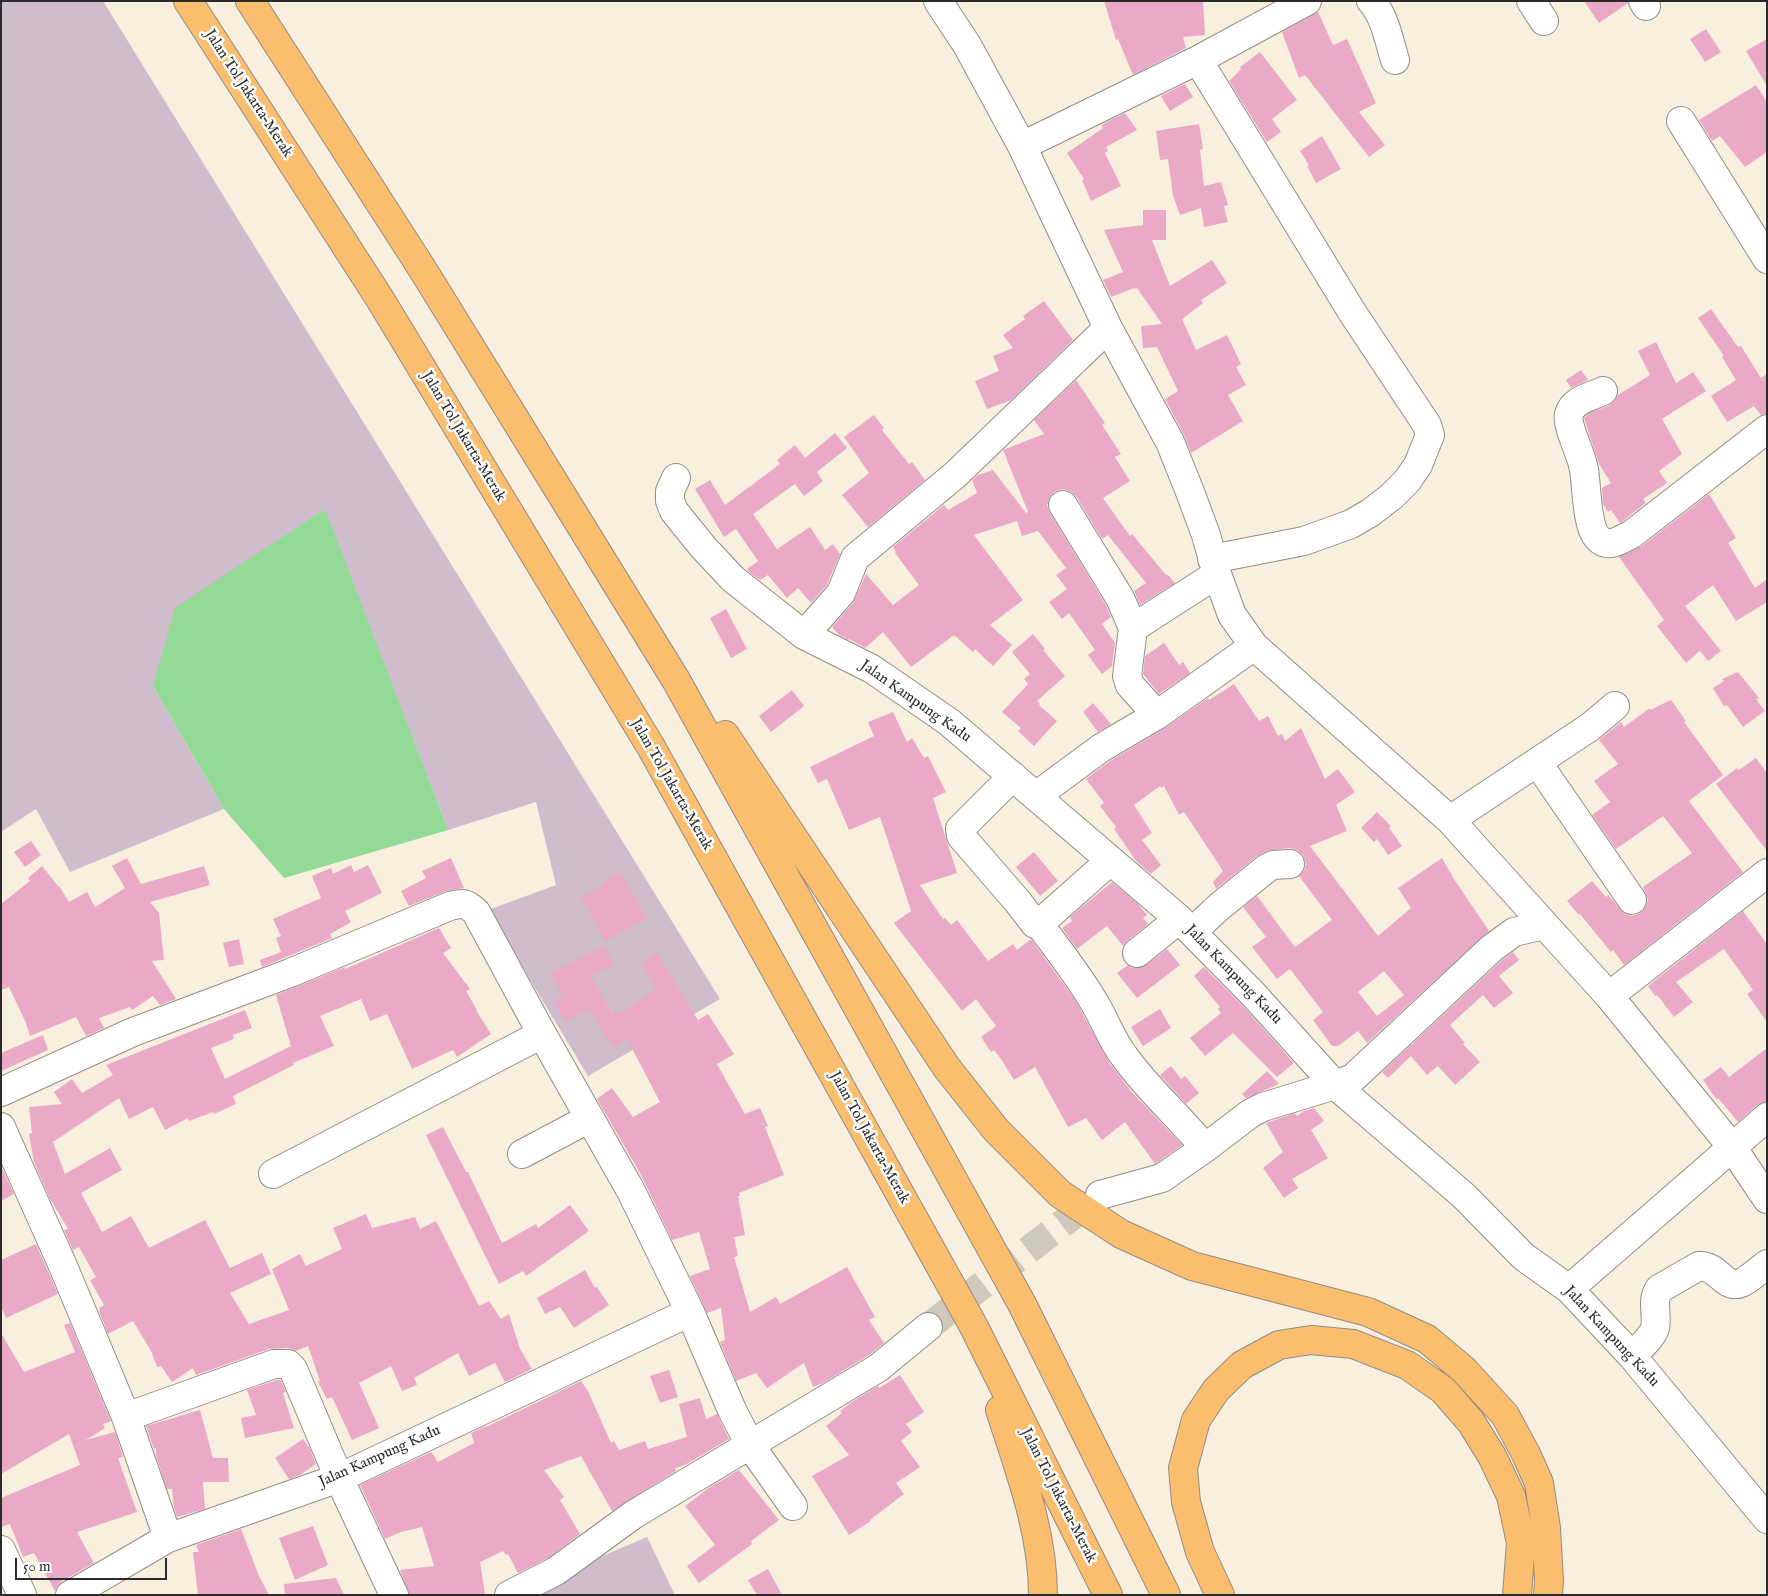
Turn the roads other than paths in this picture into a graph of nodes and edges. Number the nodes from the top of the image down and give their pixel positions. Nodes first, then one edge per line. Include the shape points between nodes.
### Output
1 (188, 1) edge
2 (250, 1) edge
3 (938, 1) edge
4 (1306, 1) edge
5 (1371, 1) edge
6 (1275, 9) edge
7 (1198, 60) junction
8 (1395, 60) dead end
9 (1680, 122) dead end
10 (1022, 146) junction
11 (1767, 259) edge
12 (1108, 328) junction
13 (1602, 391) dead end
14 (1767, 429) edge
15 (676, 478) dead end
16 (1063, 505) dead end
17 (1215, 566) junction
18 (1133, 628) junction
19 (804, 634) junction
20 (1254, 646) junction
21 (676, 680) junction
22 (1615, 706) dead end
23 (1157, 715) junction
24 (1538, 762) junction
25 (1013, 776) junction
26 (1036, 796) junction
27 (1450, 820) junction
28 (1110, 860) junction
29 (1290, 864) dead end
30 (1767, 873) edge
31 (1632, 900) dead end
32 (1039, 924) junction
33 (1186, 925) junction
34 (1544, 925) junction
35 (1137, 953) dead end
36 (1609, 996) junction
37 (542, 1034) junction
38 (1335, 1085) junction
39 (1, 1092) edge
40 (1767, 1117) edge
41 (590, 1118) junction
42 (1, 1127) edge
43 (1732, 1147) junction
44 (1205, 1148) junction
45 (522, 1154) dead end
46 (273, 1174) dead end
47 (1100, 1195) tunnel mouth
48 (1767, 1199) edge
49 (1767, 1264) edge
50 (1569, 1289) junction
51 (690, 1312) junction
52 (973, 1325) junction
53 (928, 1327) tunnel mouth
54 (1632, 1356) junction
55 (126, 1417) junction
56 (750, 1445) junction
57 (339, 1478) junction
58 (794, 1506) dead end
59 (1767, 1519) edge
60 (168, 1538) junction
61 (1, 1550) edge
62 (73, 1594) edge
63 (22, 1595) edge
64 (394, 1595) edge
65 (509, 1595) edge
66 (1043, 1595) edge
67 (1108, 1595) edge
68 (1166, 1595) edge
69 (1220, 1595) edge
70 (1517, 1595) edge
71 (1548, 1595) edge

1 - 52 highway, Jalan Tol Jakarta–Merak via 380,300 651,746
2 - 21 highway via 423,270
3 - 10 street
4 - 6 street
5 - 8 street via 1381,16
6 - 7 street
7 - 10 street
7 - 17 street via 1352,312 1427,425 1430,435 1418,465 1407,481 1370,513 1351,524 1304,541
9 - 11 street
10 - 12 street
12 - 17 street via 1170,442
12 - 19 street via 956,475 855,558 841,593
13 - 14 street via 1575,403 1568,419 1584,468 1593,531 1607,543 1615,543 1632,534
15 - 19 street, Jalan Kampung Kadu via 670,491 670,501 674,511 703,547 733,580
16 - 18 street via 1120,598
17 - 18 street
17 - 20 street via 1232,615
18 - 23 street via 1126,676
19 - 25 street, Jalan Kampung Kadu via 880,675 949,722
20 - 23 street
20 - 27 street
21 - 68 highway via 1022,1304
21 - 71 highway via 722,731 948,1068 996,1130 1060,1194 1121,1234 1192,1266 1368,1312 1427,1339 1464,1370 1505,1415 1539,1483 1546,1528
22 - 24 street
23 - 26 street via 1101,748
24 - 27 street
24 - 31 street
25 - 26 street, Jalan Kampung Kadu
25 - 32 street via 960,829 961,836 1035,924
26 - 28 street, Jalan Kampung Kadu
27 - 34 street
28 - 32 street
28 - 33 street, Jalan Kampung Kadu
29 - 33 street via 1273,864 1220,906
30 - 36 street
32 - 44 street via 1085,988 1122,1054
33 - 35 street
33 - 38 street, Jalan Kampung Kadu
34 - 36 street
34 - 38 street via 1514,932 1492,948 1353,1078
36 - 43 street
37 - 39 street via 476,912 462,903 133,1032
37 - 41 street
37 - 46 street
38 - 44 street via 1263,1107
38 - 50 street, Jalan Kampung Kadu via 1464,1196 1524,1257
40 - 43 street
41 - 45 street
41 - 51 street via 631,1190
42 - 55 street
43 - 48 street
43 - 50 street
44 - 47 street via 1162,1178
49 - 54 street via 1740,1284 1727,1282 1713,1268 1699,1266 1659,1289 1655,1294 1652,1335
50 - 54 street, Jalan Kampung Kadu
51 - 56 street
51 - 57 street, Jalan Kampung Kadu
52 - 66 highway via 1026,1492 1043,1568
52 - 67 highway, Jalan Tol Jakarta–Merak
53 - 56 street via 878,1368
54 - 59 street, Jalan Kampung Kadu
55 - 57 street via 284,1363 293,1369
55 - 60 street
56 - 58 street
56 - 65 street via 633,1515 556,1571
57 - 60 street, Jalan Kampung Kadu
57 - 64 street
60 - 62 street, Jalan Kampung Kadu
61 - 63 street
69 - 70 highway via 1200,1552 1186,1502 1184,1468 1196,1420 1216,1390 1242,1365 1279,1345 1311,1340 1353,1344 1407,1365 1443,1390 1471,1422 1511,1496 1521,1543

